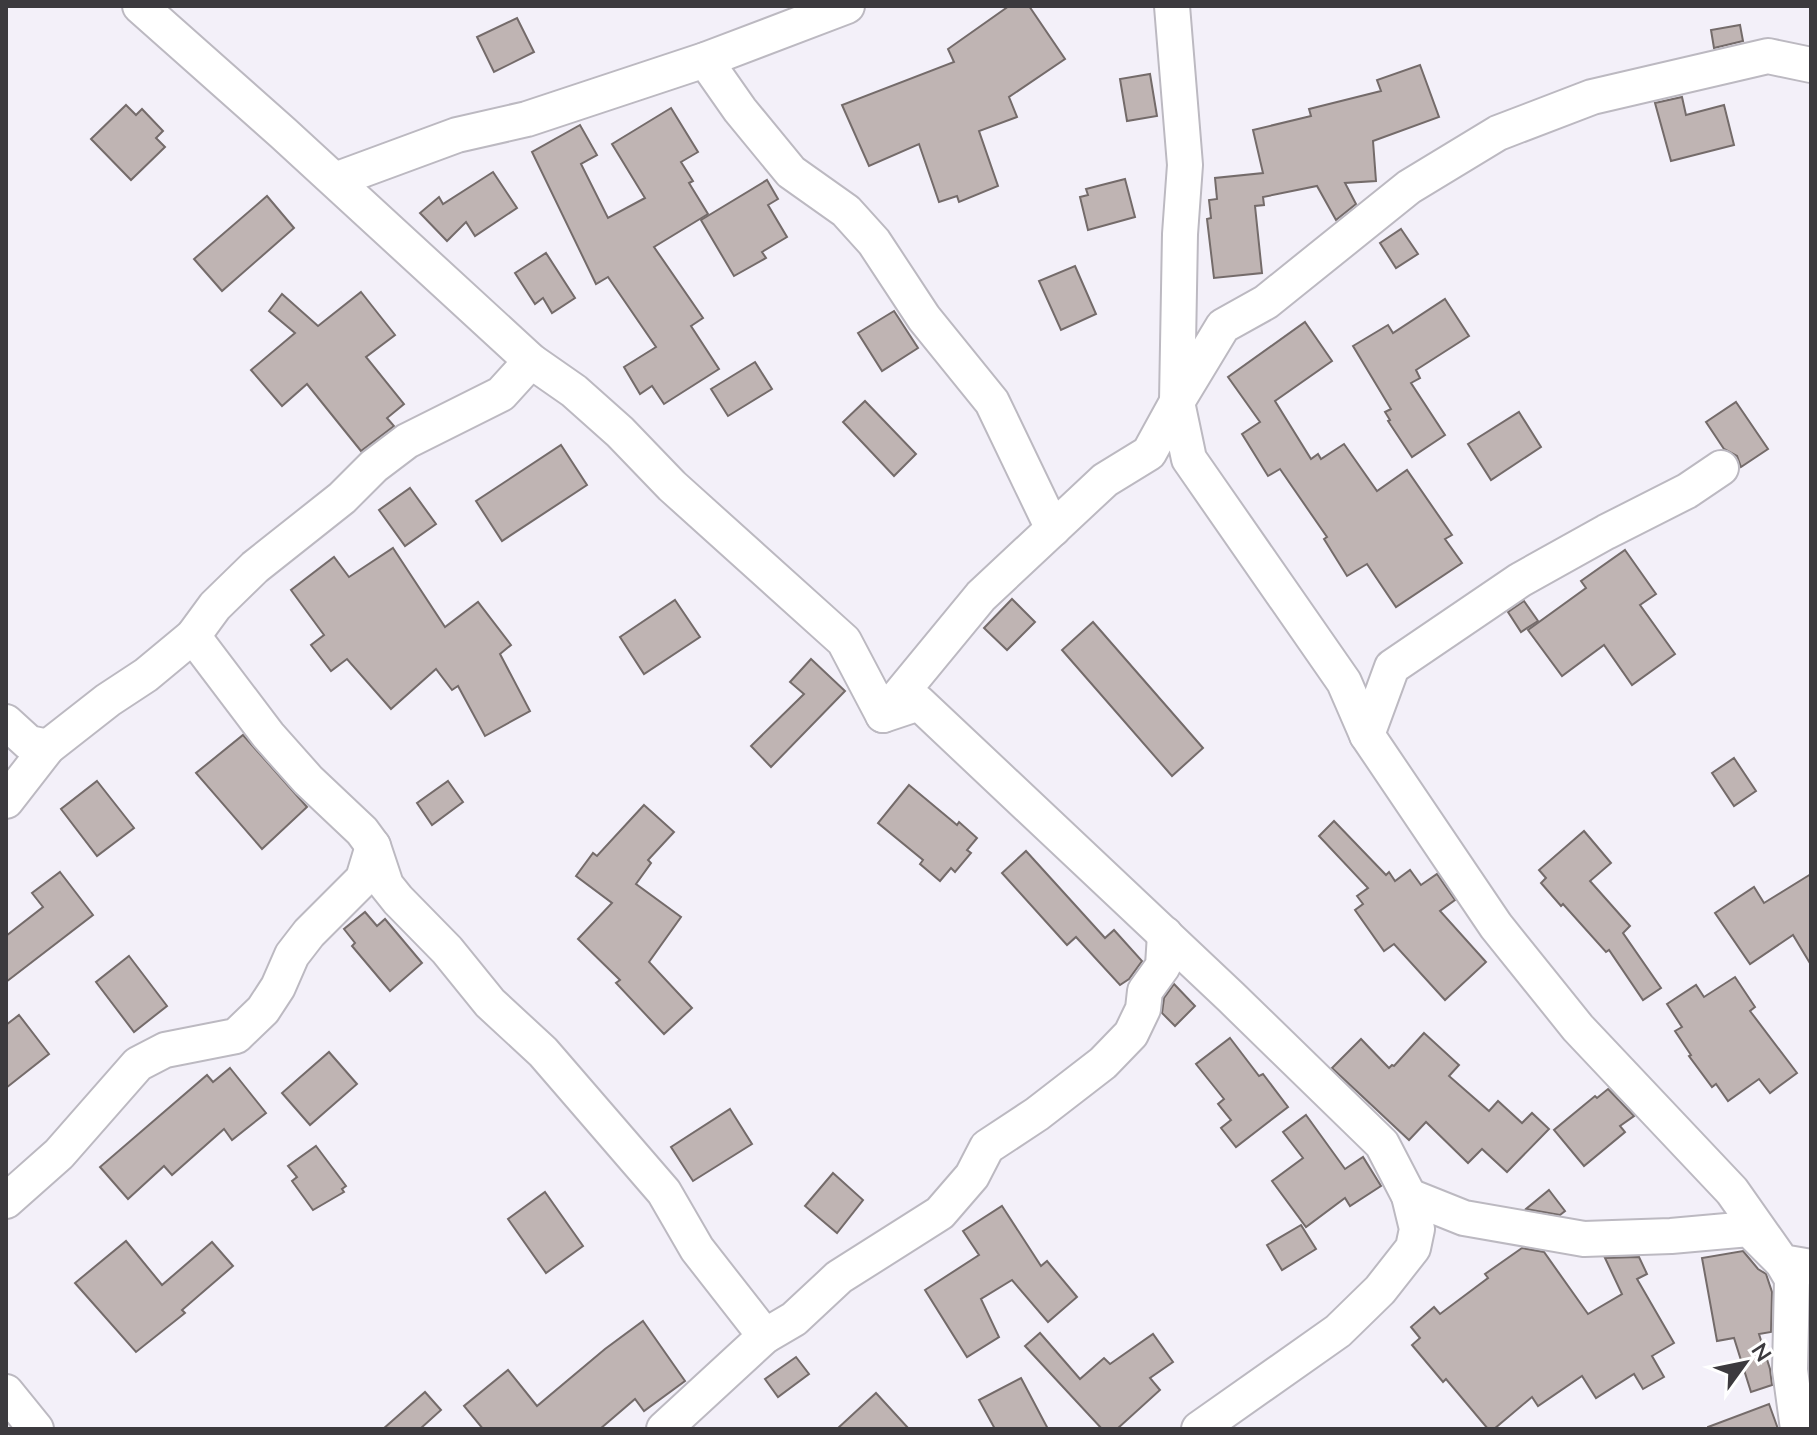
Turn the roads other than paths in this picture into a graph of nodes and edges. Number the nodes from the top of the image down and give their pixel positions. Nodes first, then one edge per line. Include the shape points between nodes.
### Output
1 (140, 6) edge
2 (847, 6) edge
3 (1172, 6) edge
4 (781, 18) edge
5 (705, 60) junction
6 (1811, 65) edge
7 (335, 180) junction
8 (531, 361) junction
9 (1177, 402) junction
10 (1721, 468) dead end
11 (1053, 529) junction
12 (193, 636) junction
13 (883, 715) junction
14 (6, 722) edge
15 (1367, 735) junction
16 (48, 747) junction
17 (6, 801) edge
18 (373, 846) junction
19 (1165, 934) junction
20 (1409, 1196) junction
21 (6, 1201) edge
22 (1796, 1264) edge
23 (765, 1336) junction
24 (6, 1392) edge
25 (36, 1429) edge
26 (664, 1429) edge
27 (1199, 1429) edge
28 (1798, 1429) edge

1 - 7 street
2 - 4 street
3 - 9 street via 1185,165
4 - 5 street
5 - 7 street via 527,119 457,135
5 - 11 street via 791,172 846,211 874,242 924,318 992,402
6 - 9 street via 1768,56 1592,97 1498,133 1409,187 1266,302 1223,326
7 - 8 street
8 - 12 street via 501,394 407,441 374,466 255,567
8 - 13 street via 620,432 672,486 844,641
9 - 11 street via 1149,453 1105,480
9 - 15 street via 1189,459 1344,682
10 - 15 street via 1520,580 1392,667
11 - 13 street via 981,596
12 - 16 street
12 - 18 street via 268,735
13 - 19 street via 919,703
14 - 16 street via 29,743
15 - 22 street via 1496,926 1578,1028
16 - 17 street
18 - 21 street via 363,879 292,955 263,1010 236,1036 165,1050 138,1064 59,1154
18 - 23 street via 386,885 490,1003 543,1052 664,1192 697,1249
19 - 20 street via 1382,1144
19 - 23 street via 1163,966 1145,991 1131,1034 1103,1063 987,1147 972,1176 940,1213 839,1277 794,1319
20 - 22 street via 1464,1218 1584,1239 1749,1229
20 - 27 street via 1417,1229 1413,1248 1380,1290 1338,1331
22 - 28 street via 1790,1370
23 - 26 street
24 - 25 street

